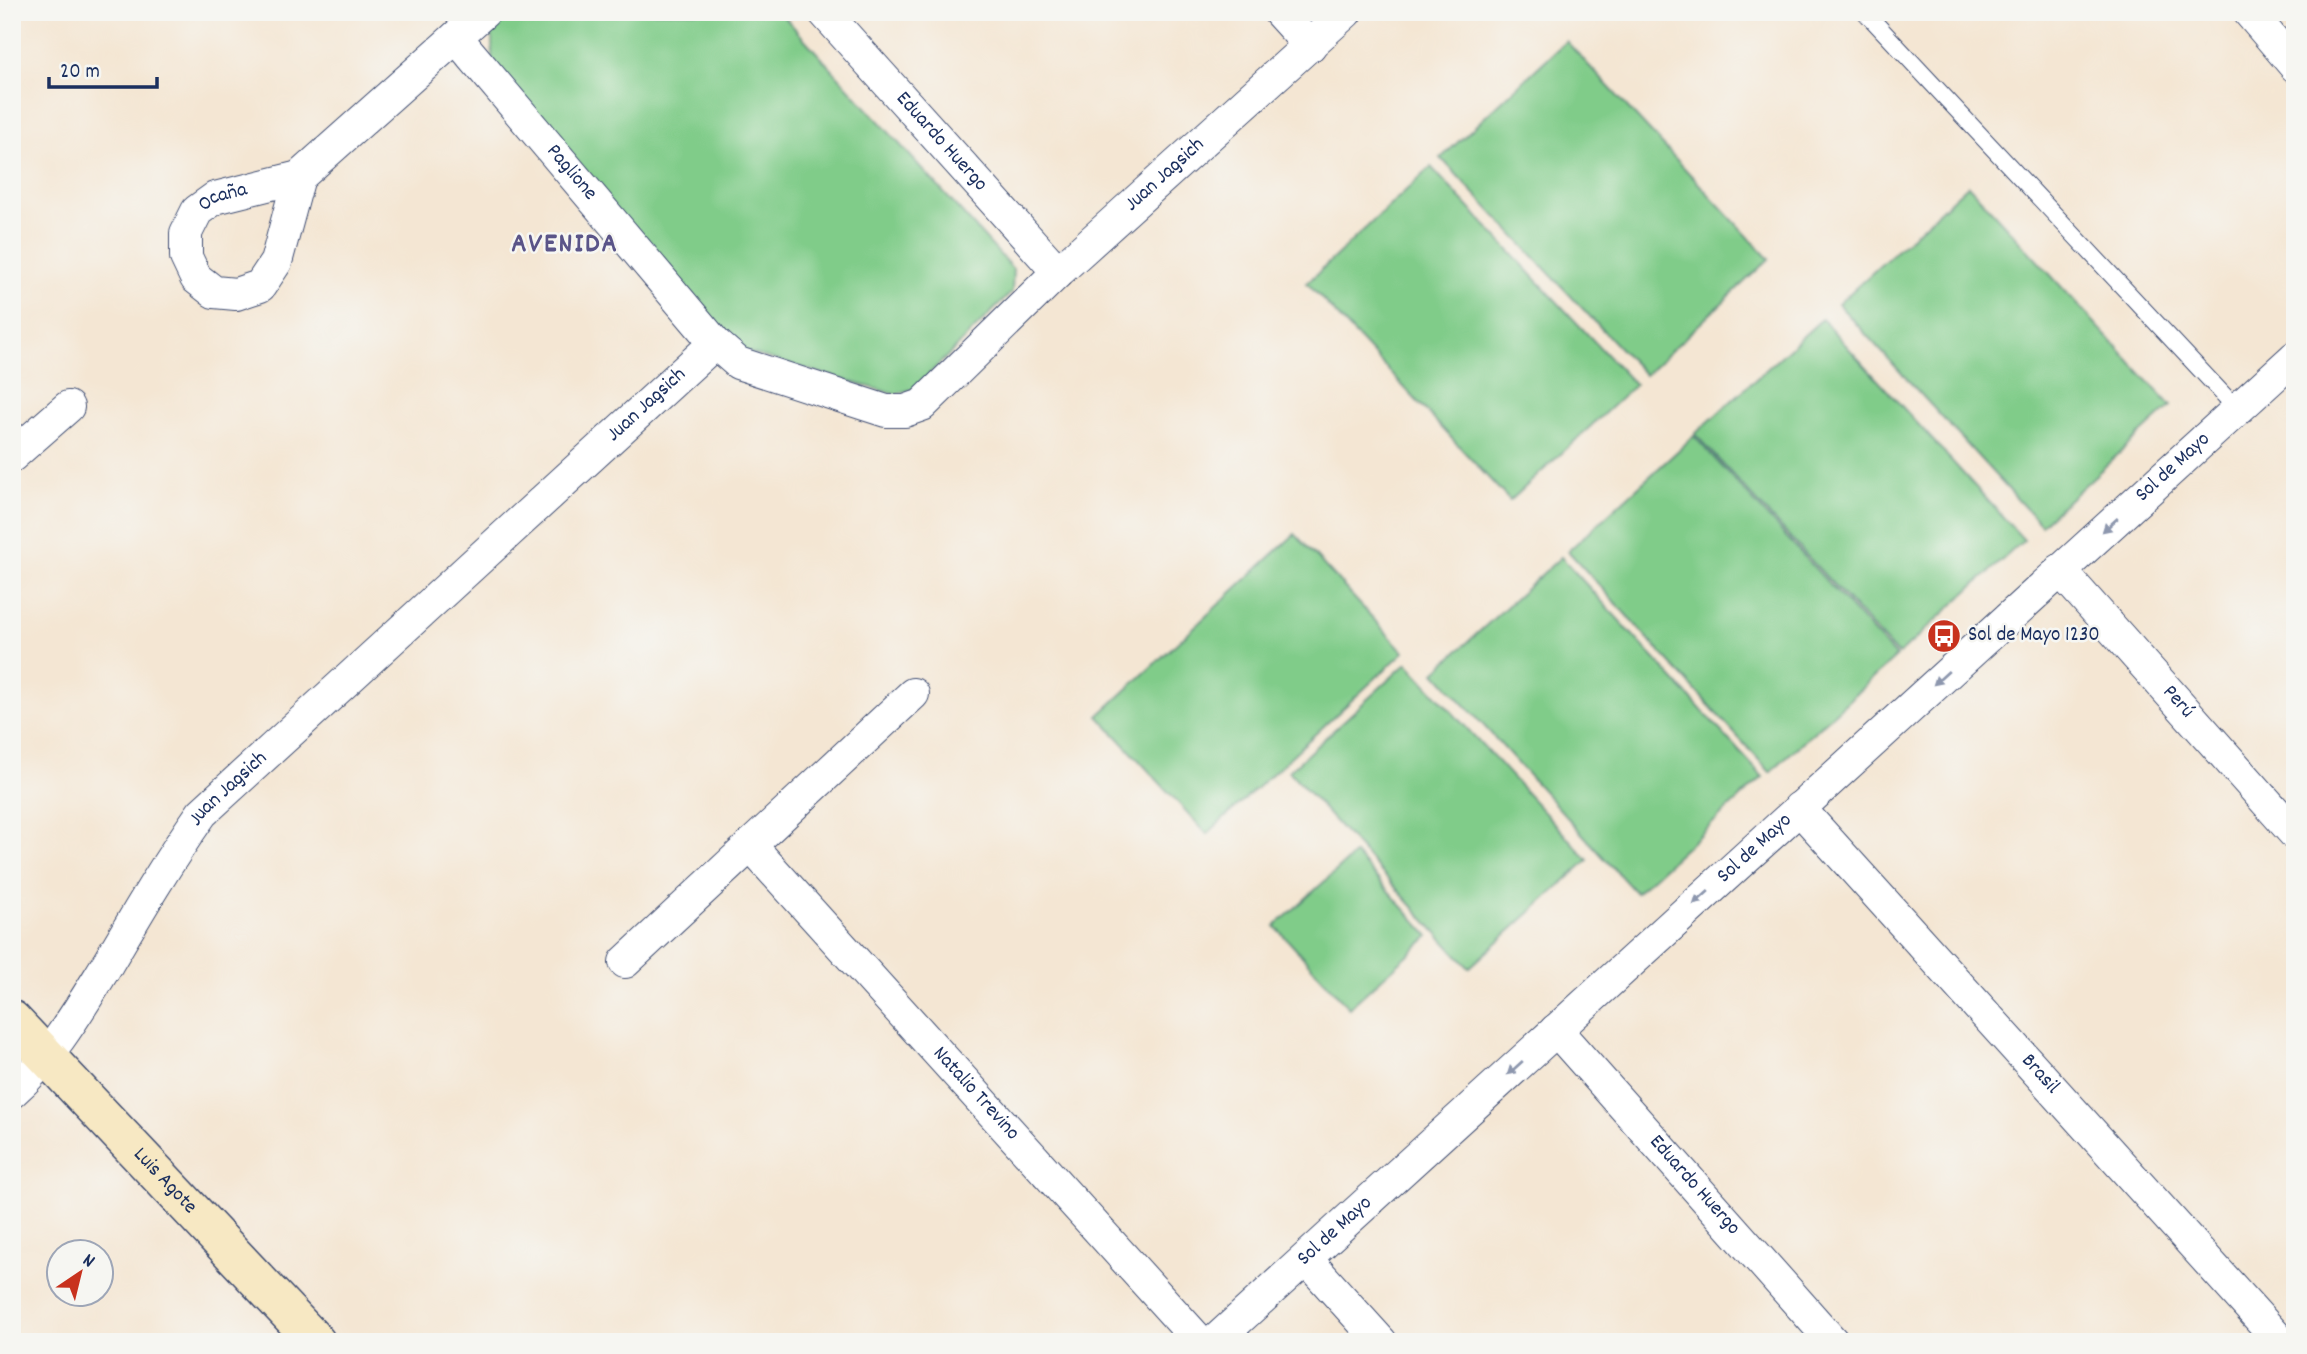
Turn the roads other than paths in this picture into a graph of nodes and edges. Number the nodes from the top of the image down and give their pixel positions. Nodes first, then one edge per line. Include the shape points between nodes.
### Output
1 (484, 12) edge
2 (824, 12) edge
3 (1279, 12) edge
4 (1346, 12) edge
5 (1865, 12) edge
6 (2249, 12) edge
7 (456, 37) junction
8 (1310, 46) junction
9 (2295, 66) edge
10 (299, 177) dead end
11 (1059, 272) junction
12 (715, 343) junction
13 (2295, 357) edge
14 (68, 407) dead end
15 (2237, 410) junction
16 (12, 456) edge
17 (2060, 570) junction
18 (913, 694) dead end
19 (1799, 808) junction
20 (2295, 834) edge
21 (750, 845) junction
22 (625, 962) dead end
23 (12, 1020) edge
24 (1556, 1030) junction
25 (45, 1056) junction
26 (12, 1092) edge
27 (1306, 1259) junction
28 (316, 1342) edge
29 (1200, 1342) edge
30 (1214, 1342) edge
31 (1381, 1342) edge
32 (1833, 1342) edge
33 (2281, 1342) edge

1 - 7 street
2 - 11 street, Eduardo Huergo
3 - 8 street
4 - 8 street, Juan Jagsich
5 - 15 lane
6 - 9 street
7 - 10 street
7 - 12 street, Paglione
8 - 11 street, Juan Jagsich
11 - 12 street, Juan Jagsich via 922,405 905,411 886,411 738,363
12 - 25 street, Juan Jagsich via 202,813 76,1015
13 - 15 street, Sol de Mayo
14 - 16 street
15 -> 17 street, Sol de Mayo
17 -> 19 street, Sol de Mayo
17 - 20 street, Perú
18 - 21 street
19 -> 24 street, Sol de Mayo
19 - 33 street, Brasil
21 - 22 street
21 - 29 street, Natalio Trevino
23 - 25 main road, Luis Agote
24 -> 27 street, Sol de Mayo
24 - 32 street, Eduardo Huergo
25 - 26 street, Juan Jagsich
25 - 28 main road, Luis Agote
27 - 30 street, Sol de Mayo
27 - 31 street

